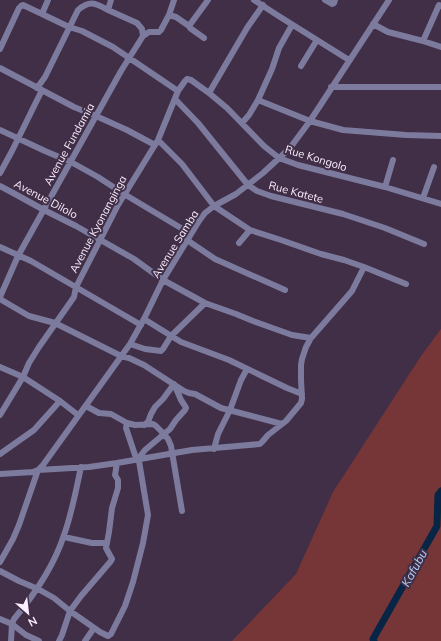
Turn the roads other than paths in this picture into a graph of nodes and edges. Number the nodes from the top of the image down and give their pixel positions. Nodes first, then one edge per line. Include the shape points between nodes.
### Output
1 (48, 0) edge
2 (112, 0) edge
3 (174, 0) edge
4 (208, 0) edge
5 (254, 0) edge
6 (325, 0) edge
7 (335, 0) edge
8 (389, 0) edge
9 (262, 5) junction
10 (441, 6) edge
11 (108, 10) junction
12 (42, 14) junction
13 (169, 15) junction
14 (292, 24) junction
15 (373, 24) junction
16 (189, 26) junction
17 (70, 27) junction
18 (143, 36) junction
19 (204, 38) dead end
20 (317, 40) junction
21 (423, 41) junction
22 (441, 47) edge
23 (0, 49) edge
24 (129, 58) junction
25 (349, 60) junction
26 (301, 66) dead end
27 (0, 68) edge
28 (187, 79) joint
29 (331, 87) junction
30 (441, 87) edge
31 (40, 89) junction
32 (178, 92) junction
33 (209, 92) junction
34 (175, 99) junction
35 (258, 100) junction
36 (96, 116) junction
37 (310, 121) junction
38 (242, 123) junction
39 (0, 130) edge
40 (441, 136) edge
41 (18, 139) junction
42 (156, 143) junction
43 (279, 158) junction
44 (394, 160) dead end
45 (71, 162) junction
46 (434, 167) dead end
47 (0, 173) edge
48 (248, 185) junction
49 (0, 186) edge
50 (385, 187) junction
51 (124, 194) junction
52 (423, 198) junction
53 (441, 204) edge
54 (214, 206) junction
55 (44, 210) junction
56 (250, 230) junction
57 (191, 234) junction
58 (101, 240) junction
59 (187, 240) junction
60 (239, 243) dead end
61 (424, 244) dead end
62 (0, 247) edge
63 (18, 256) junction
64 (364, 267) junction
65 (163, 280) junction
66 (406, 284) dead end
67 (76, 287) junction
68 (285, 290) dead end
69 (0, 298) edge
70 (205, 303) junction
71 (142, 322) junction
72 (55, 323) junction
73 (172, 336) junction
74 (311, 338) junction
75 (130, 344) junction
76 (121, 356) junction
77 (0, 367) edge
78 (247, 369) junction
79 (23, 377) junction
80 (174, 384) junction
81 (302, 394) junction
82 (60, 401) junction
83 (86, 406) junction
84 (230, 410) junction
85 (0, 415) edge
86 (78, 415) junction
87 (127, 423) junction
88 (282, 424) junction
89 (144, 425) junction
90 (164, 435) junction
91 (214, 448) junction
92 (0, 454) edge
93 (173, 454) junction
94 (138, 459) junction
95 (117, 463) junction
96 (105, 465) junction
97 (81, 467) junction
98 (38, 470) junction
99 (0, 474) edge
100 (116, 475) junction
101 (182, 511) dead end
102 (64, 537) junction
103 (107, 543) junction
104 (0, 562) edge
105 (0, 571) edge
106 (38, 588) junction
107 (70, 611) junction
108 (0, 620) edge
109 (12, 624) junction
110 (94, 628) junction
111 (11, 641) edge
112 (39, 641) edge
113 (59, 641) edge
114 (85, 641) edge

1 - 12 street
2 - 11 street
3 - 13 street
4 - 16 street
5 - 9 street
6 - 7 street via 329,4
8 - 15 street, Avenue Samba
9 - 14 street
9 - 33 street
10 - 21 street via 439,5
11 - 17 street via 90,2 78,10
11 - 18 street via 137,23 142,29
12 - 17 street
12 - 23 street via 23,5 19,8
13 - 16 street
13 - 18 street via 159,32 149,32
14 - 20 street
14 - 35 street via 279,48
15 - 21 street via 388,32
15 - 25 street, Avenue Samba
16 - 19 street
17 - 24 street via 113,47
17 - 31 street
18 - 24 street, Avenue Fundamia
20 - 25 street
20 - 26 street
21 - 22 street
24 - 32 street
24 - 36 street, Avenue Fundamia
25 - 29 street, Avenue Samba
27 - 31 street
28 - 32 street, Avenue Kyonanginga
28 - 33 street, Rue Kongolo
29 - 30 street
29 - 37 street, Avenue Samba
31 - 36 street
31 - 41 street
32 - 34 street, Avenue Kyonanginga
33 - 38 street, Rue Kongolo
34 - 42 street, Avenue Kyonanginga
34 - 48 street, Rue Katete
35 - 37 street
35 - 38 street
36 - 42 street
36 - 45 street, Avenue Fundamia
37 - 40 street via 343,130
37 - 43 street, Avenue Samba via 290,148
38 - 43 street, Rue Kongolo
39 - 41 street
41 - 45 street
41 - 47 street
42 - 51 street, Avenue Kyonanginga
42 - 54 street via 182,164
43 - 48 street, Avenue Samba
43 - 50 street, Rue Kongolo
44 - 50 street
45 - 51 street
45 - 55 street, Avenue Fundamia
46 - 52 street
48 - 54 street, Avenue Samba
48 - 61 street, Rue Katete via 271,196 343,214
49 - 55 street, Avenue Dilolo
50 - 52 street, Rue Kongolo
51 - 57 street
51 - 58 street, Avenue Kyonanginga
52 - 53 street, Rue Kongolo
54 - 56 street
54 - 57 street, Avenue Samba via 205,213
55 - 58 street, Avenue Dilolo
55 - 63 street, Avenue Fundamia
56 - 60 street
56 - 64 street
57 - 59 street, Avenue Samba
58 - 65 street, Avenue Dilolo
58 - 67 street, Avenue Kyonanginga
59 - 65 street, Avenue Samba
59 - 68 street via 215,260
62 - 63 street
63 - 67 street
63 - 69 street, Avenue Fundamia
64 - 66 street
64 - 74 street via 352,291
65 - 70 street, Avenue Dilolo
65 - 71 street, Avenue Samba
67 - 71 street
67 - 72 street, Avenue Kyonanginga via 74,297
69 - 72 street via 29,316
70 - 73 street
70 - 74 street, Avenue Dilolo via 292,335
71 - 73 street
71 - 75 street, Avenue Samba
72 - 76 street
72 - 79 street, Avenue Kyonanginga via 38,346
73 - 75 street via 161,351
73 - 78 street
74 - 81 street via 302,359
75 - 76 street, Avenue Samba
76 - 80 street via 144,365
76 - 83 street, Avenue Samba
77 - 79 street
78 - 81 street
78 - 84 street
79 - 82 street
79 - 85 street, Avenue Kyonanginga
80 - 84 street via 184,391
80 - 89 street
80 - 90 street via 186,408
81 - 88 street via 301,403
82 - 86 street
82 - 92 street via 34,430
83 - 86 street, Avenue Samba
83 - 87 street via 99,413 111,414
84 - 88 street
84 - 91 street
86 - 98 street, Avenue Samba
87 - 89 street
87 - 94 street via 126,428
88 - 91 street via 260,444
89 - 90 street via 153,424
90 - 93 street
90 - 94 street
91 - 93 street
93 - 94 street
93 - 101 street
94 - 95 street
94 - 110 street via 148,516 133,582 112,634 105,635
95 - 96 street
95 - 100 street
96 - 97 street
96 - 100 street
97 - 98 street
97 - 102 street
98 - 99 street
98 - 104 street, Avenue Samba via 20,524
100 - 103 street via 118,488
102 - 103 street via 92,543
102 - 106 street
103 - 107 street via 106,548 111,562
105 - 106 street
106 - 107 street
106 - 109 street
107 - 110 street
107 - 113 street
108 - 109 street
109 - 111 street
109 - 112 street
110 - 114 street

